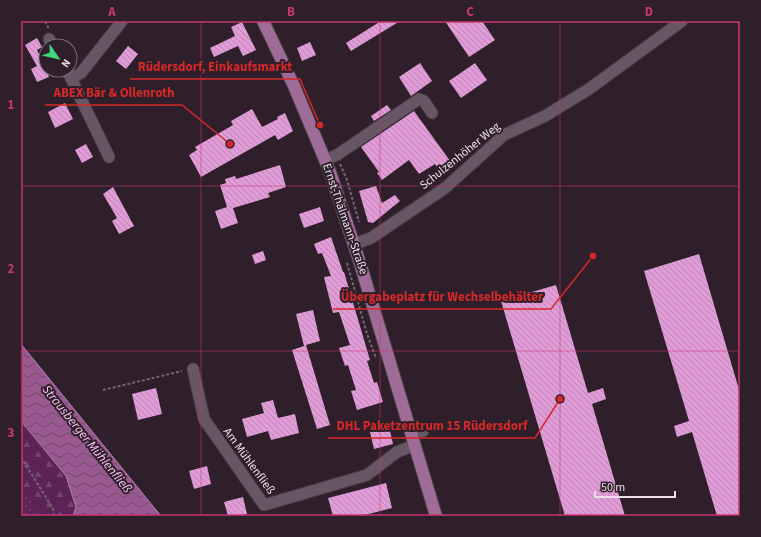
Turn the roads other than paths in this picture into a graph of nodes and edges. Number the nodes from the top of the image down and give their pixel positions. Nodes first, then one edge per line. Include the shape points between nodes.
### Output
1 (122, 21) edge
2 (263, 21) edge
3 (682, 21) edge
4 (78, 73) edge
5 (72, 78) edge
6 (432, 113) dead end
7 (109, 157) dead end
8 (325, 160) junction
9 (354, 244) junction
10 (193, 368) road end
11 (416, 437) junction
12 (436, 516) edge

1 - 4 street via 81,73
2 - 8 main road, Ernst-Thälmann-Straße
3 - 9 street, Schulzenhöher Weg via 589,89 545,116 504,135 445,188 371,238
5 - 7 street
6 - 8 street via 424,101 419,99 337,156
8 - 9 main road, Ernst-Thälmann-Straße
9 - 11 main road, Ernst-Thälmann-Straße
10 - 11 street, Am Mühlenfließ via 204,419 264,505 367,475
11 - 12 main road, Ernst-Thälmann-Straße

